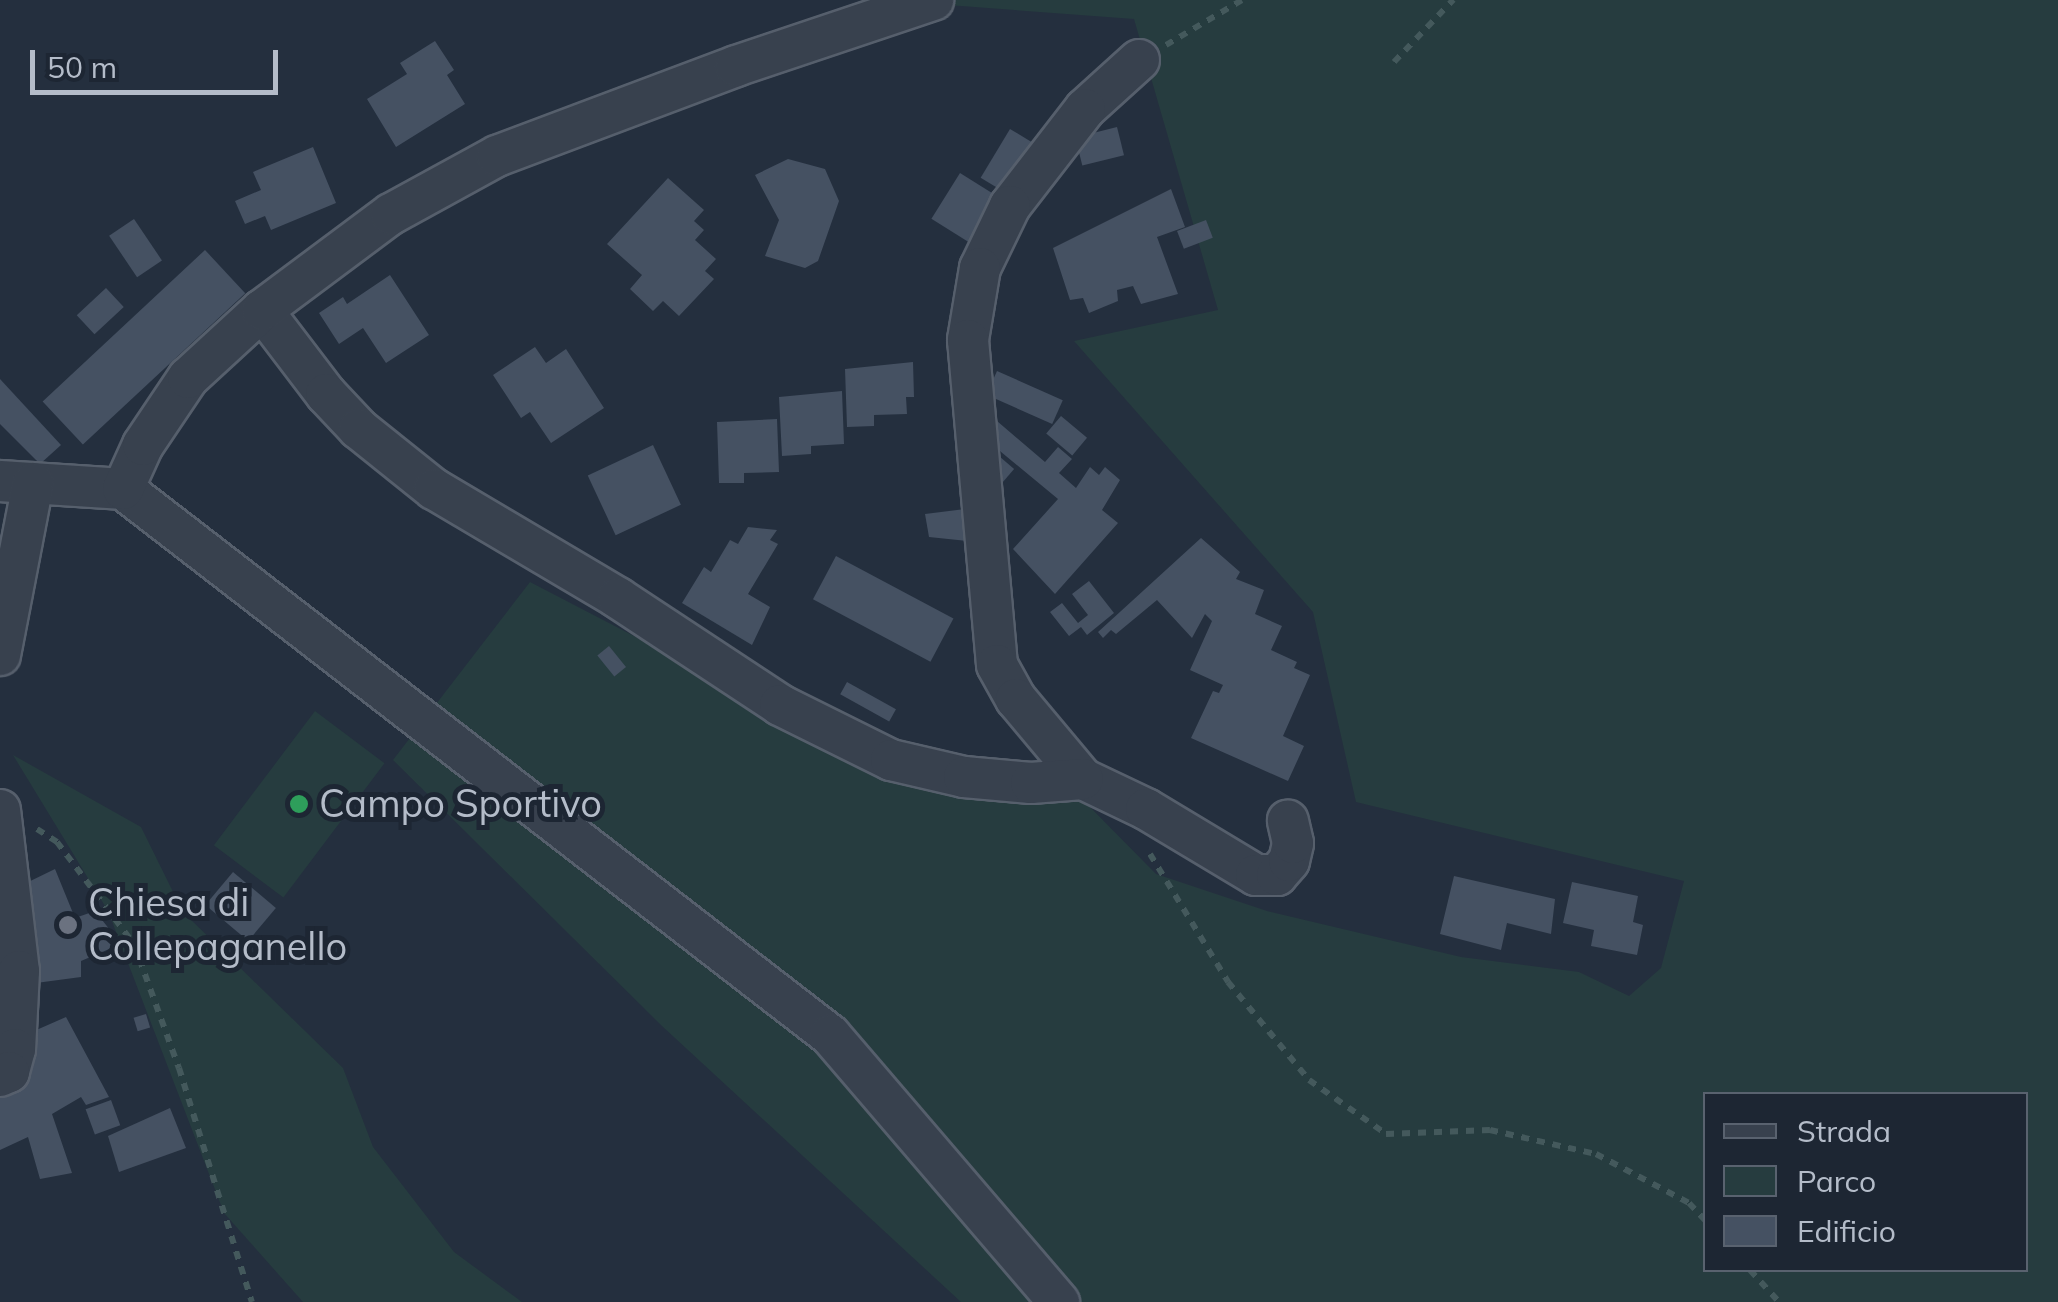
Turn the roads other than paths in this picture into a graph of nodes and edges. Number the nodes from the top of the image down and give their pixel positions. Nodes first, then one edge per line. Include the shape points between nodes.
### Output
1 (933, 0) edge
2 (1139, 60) road end
3 (262, 310) junction
4 (16, 482) edge
5 (122, 489) junction
6 (0, 655) edge
7 (1084, 779) junction
8 (13, 816) edge
9 (1288, 821) dead end
10 (0, 1076) edge
11 (1060, 1302) edge

1 - 3 street via 497,156 391,214
2 - 7 street via 1084,109 1010,206 980,268 968,340 997,665 1016,699
3 - 5 street via 188,378
3 - 7 street via 359,429 434,488 618,598 780,706 890,760 964,777
4 - 5 street
4 - 6 street
5 - 11 street via 830,1035
7 - 9 street via 1256,875 1276,876 1289,861
8 - 10 street via 16,1049 10,1072

